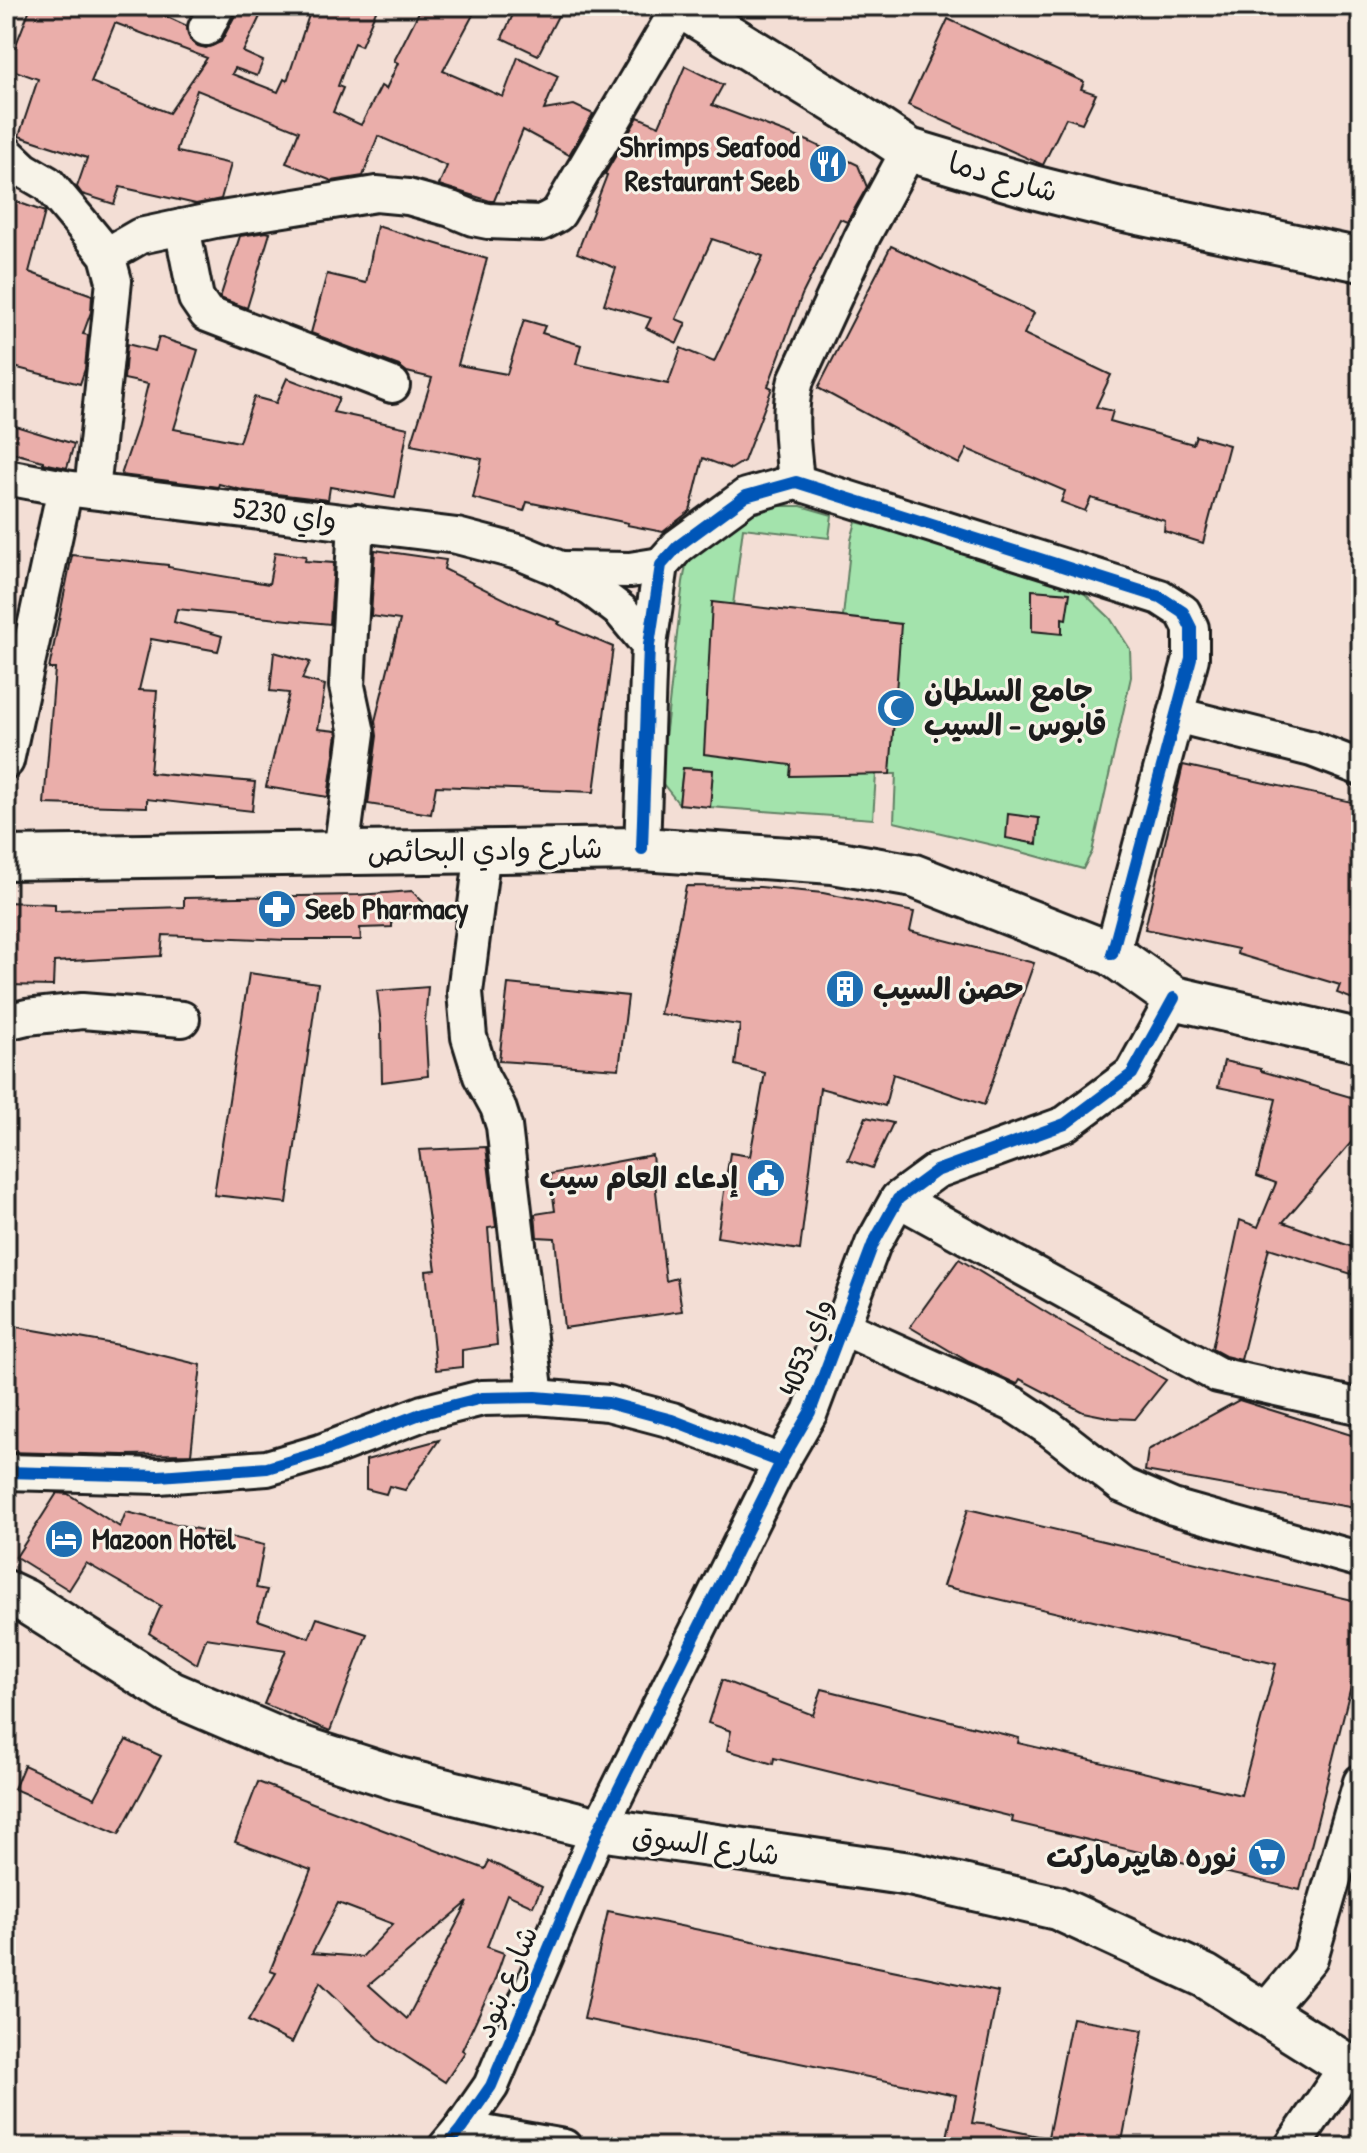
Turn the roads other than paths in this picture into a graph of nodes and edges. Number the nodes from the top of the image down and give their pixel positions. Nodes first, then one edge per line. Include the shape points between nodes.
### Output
1 (680, 6) edge
2 (909, 150) junction
3 (6, 153) edge
4 (182, 227) junction
5 (107, 255) junction
6 (1361, 260) edge
7 (392, 385) dead end
8 (6, 477) edge
9 (796, 482) junction
10 (78, 489) junction
11 (356, 522) junction
12 (661, 565) junction
13 (560, 569) junction
14 (19, 641) edge
15 (649, 645) junction
16 (1176, 715) junction
17 (6, 761) edge
18 (1361, 768) edge
19 (642, 849) junction
20 (483, 850) junction
21 (341, 852) junction
22 (6, 858) edge
23 (1112, 954) junction
24 (1174, 998) junction
25 (182, 1019) dead end
26 (6, 1022) edge
27 (1361, 1041) edge
28 (898, 1199) junction
29 (842, 1327) junction
30 (536, 1397) junction
31 (1361, 1407) edge
32 (781, 1462) junction
33 (6, 1472) edge
34 (1361, 1560) edge
35 (6, 1592) edge
36 (1361, 1782) edge
37 (599, 1829) junction
38 (1264, 2013) junction
39 (1354, 2070) edge
40 (453, 2138) edge
41 (546, 2146) edge
42 (1292, 2147) edge

1 - 2 main road, شارع دما
1 - 4 street via 558,214 541,223 488,221 408,197 376,194
2 - 6 main road, شارع دما via 1120,209
2 - 9 street via 796,380 790,422
3 - 5 street via 48,184
4 - 5 street via 140,236
4 - 7 street via 196,298 207,314
5 - 10 street via 114,281
8 - 10 street, واي 5230
9 - 12 street via 746,496 678,546
9 - 16 street via 1160,597 1183,612 1191,628 1191,658
10 - 11 street, واي 5230
10 - 14 street
11 - 13 street, واي 5230 via 457,536
11 - 21 street via 347,686 357,733
12 - 13 street, واي 5230
12 - 15 street
13 - 15 street, واي 5230 via 621,611
14 - 17 street
15 - 19 street
16 - 18 street via 1312,749
16 - 23 street
19 - 20 main road, شارع وادي البحائص
19 - 23 main road, شارع وادي البحائص via 833,862 914,876
20 - 21 main road, شارع وادي البحائص
20 - 30 street via 466,1007 481,1076 504,1126
21 - 22 main road, شارع وادي البحائص
23 - 24 main road, شارع وادي البحائص
24 - 27 main road, شارع وادي البحائص
24 - 28 street, واي 4053 via 1132,1074 1065,1124 936,1171
25 - 26 street via 82,1011
28 - 29 street, واي 4053 via 873,1244
28 - 31 street via 1218,1375
29 - 32 street, واي 4053 via 810,1412
29 - 34 street via 1013,1404 1122,1485 1173,1507
30 - 32 street via 608,1403 672,1420
30 - 33 street via 482,1398 423,1413 267,1468 159,1476
32 - 37 street, واي 4053
35 - 37 main road, شارع السوق via 171,1693 290,1744 399,1779
36 - 38 street via 1310,1958
37 - 38 main road, شارع السوق via 910,1874 1057,1908 1205,1976
37 - 40 street, شارع بنود via 491,2086
38 - 39 main road, شارع السوق
39 - 42 street
40 - 41 street

